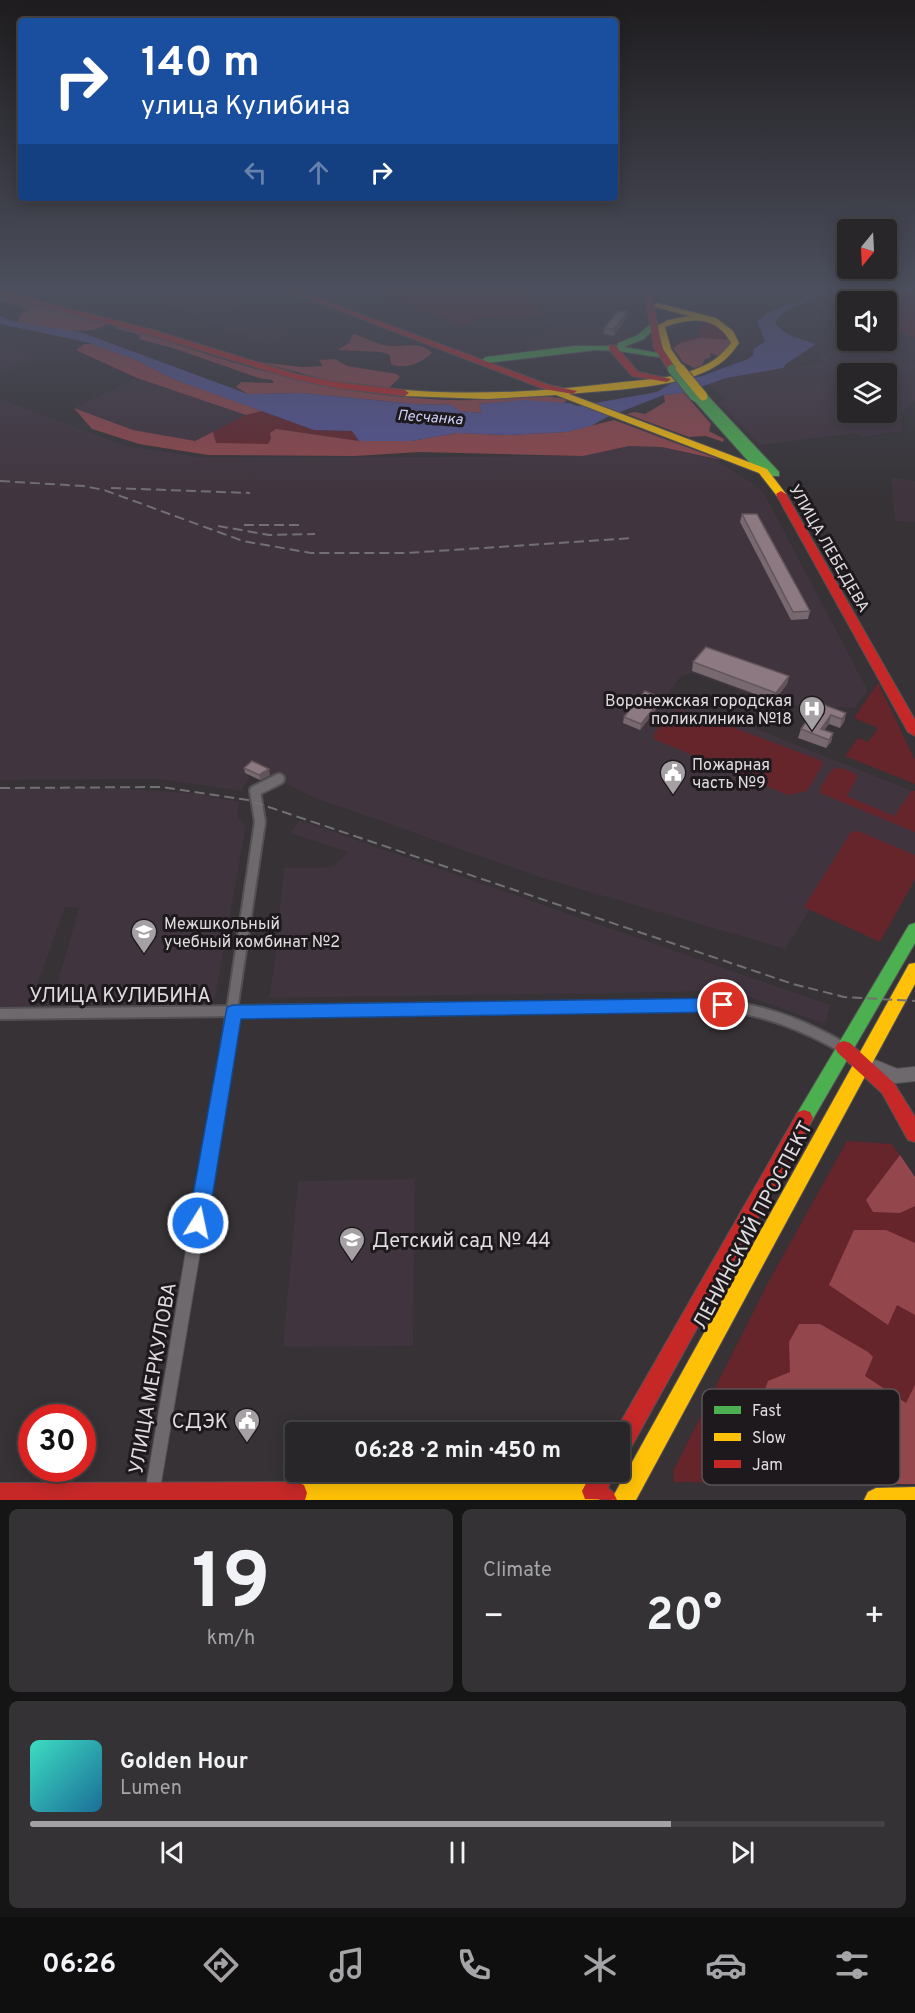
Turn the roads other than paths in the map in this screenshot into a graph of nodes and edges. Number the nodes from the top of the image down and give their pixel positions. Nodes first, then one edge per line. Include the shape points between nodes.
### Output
1 (242, 360) edge
2 (474, 360) edge
3 (490, 360) edge
4 (623, 360) edge
5 (665, 360) edge
6 (670, 360) edge
7 (724, 360) edge
8 (481, 361) joint
9 (673, 372) junction
10 (635, 374) junction
11 (619, 386) junction
12 (561, 392) junction
13 (699, 396) junction
14 (763, 471) junction
15 (915, 709) edge
16 (915, 732) edge
17 (279, 779) dead end
18 (915, 929) edge
19 (915, 969) edge
20 (233, 1012) junction
21 (0, 1014) edge
22 (844, 1048) junction
23 (863, 1063) junction
24 (915, 1074) edge
25 (915, 1134) edge
26 (630, 1426) edge
27 (599, 1482) edge
28 (0, 1494) edge
29 (152, 1496) edge
30 (591, 1496) edge
31 (915, 1499) edge
32 (605, 1500) edge
33 (623, 1500) edge
34 (876, 1500) edge

1 - 12 main road via 335,385 420,395 474,398
2 - 12 main road
3 - 8 main road
4 - 10 main road
5 - 9 main road
6 - 9 main road
7 - 9 main road via 704,369
8 - 12 main road
9 - 10 main road
9 - 11 main road
9 - 13 main road, bridge
10 - 11 main road
11 - 12 main road
12 - 14 main road
13 - 14 main road, УЛИЦА ЛЕБЕДЕВА
13 - 15 main road, УЛИЦА ЛЕБЕДЕВА via 787,488
14 - 16 main road, УЛИЦА ЛЕБЕДЕВА via 794,516
17 - 20 street, УЛИЦА МЕРКУЛОВА via 255,791 260,822
18 - 22 main road, ЛЕНИНСКИЙ ПРОСПЕКТ
19 - 23 main road, ЛЕНИНСКИЙ ПРОСПЕКТ
20 - 21 street, УЛИЦА КУЛИБИНА
20 - 22 street, УЛИЦА КУЛИБИНА via 723,1005 786,1019 811,1028
20 - 29 street, УЛИЦА МЕРКУЛОВА
22 - 23 main road
22 - 26 main road, ЛЕНИНСКИЙ ПРОСПЕКТ
23 - 24 street via 896,1076
23 - 25 main road via 888,1088
23 - 33 main road, ЛЕНИНСКИЙ ПРОСПЕКТ
27 - 30 main road
28 - 29 main road
29 - 30 main road
30 - 32 main road
31 - 34 main road

